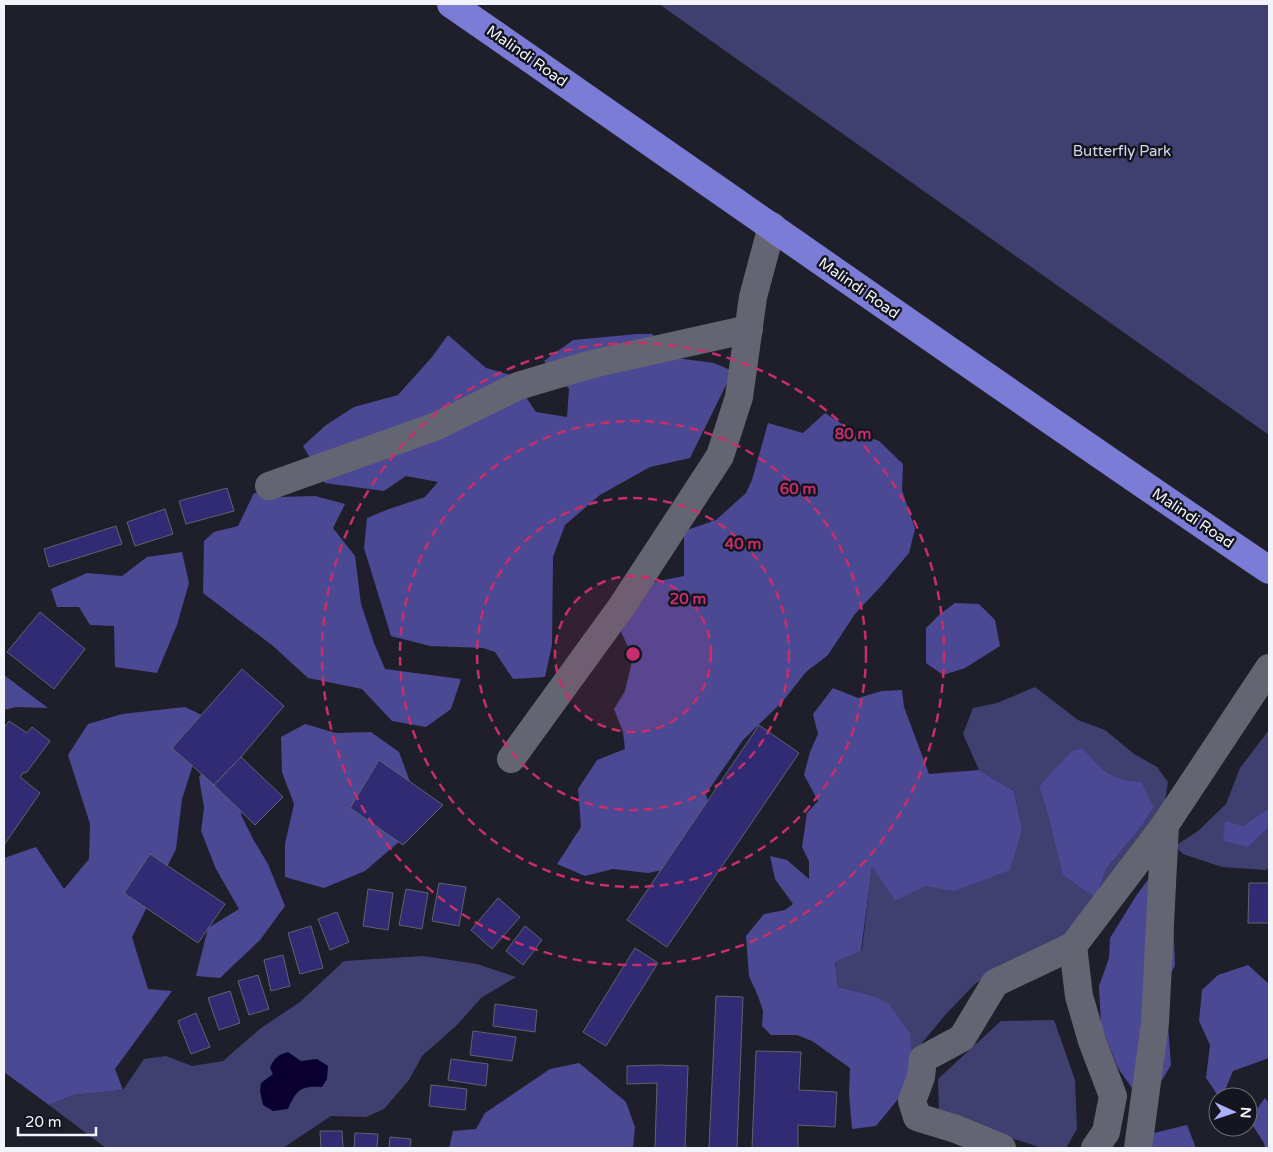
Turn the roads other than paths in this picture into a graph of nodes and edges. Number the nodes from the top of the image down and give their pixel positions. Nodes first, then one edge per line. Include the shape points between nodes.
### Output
1 (451, 4) edge
2 (772, 226) junction
3 (749, 329) junction
4 (269, 486) dead end
5 (1269, 570) edge
6 (1269, 668) edge
7 (510, 759) dead end
8 (1165, 825) junction
9 (1073, 946) junction
10 (1002, 1148) edge
11 (1095, 1148) edge
12 (1138, 1148) edge

1 - 2 highway, Malindi Road
2 - 3 street via 753,297
2 - 5 highway, Malindi Road
3 - 4 street via 592,364 518,386 437,426
3 - 7 street via 739,397 720,456 622,606
6 - 8 street
8 - 9 street
8 - 12 street via 1155,1023
9 - 10 street via 995,983 962,1038 923,1059 921,1077 912,1101 916,1117 956,1128
9 - 11 street via 1079,996 1113,1096 1106,1132

